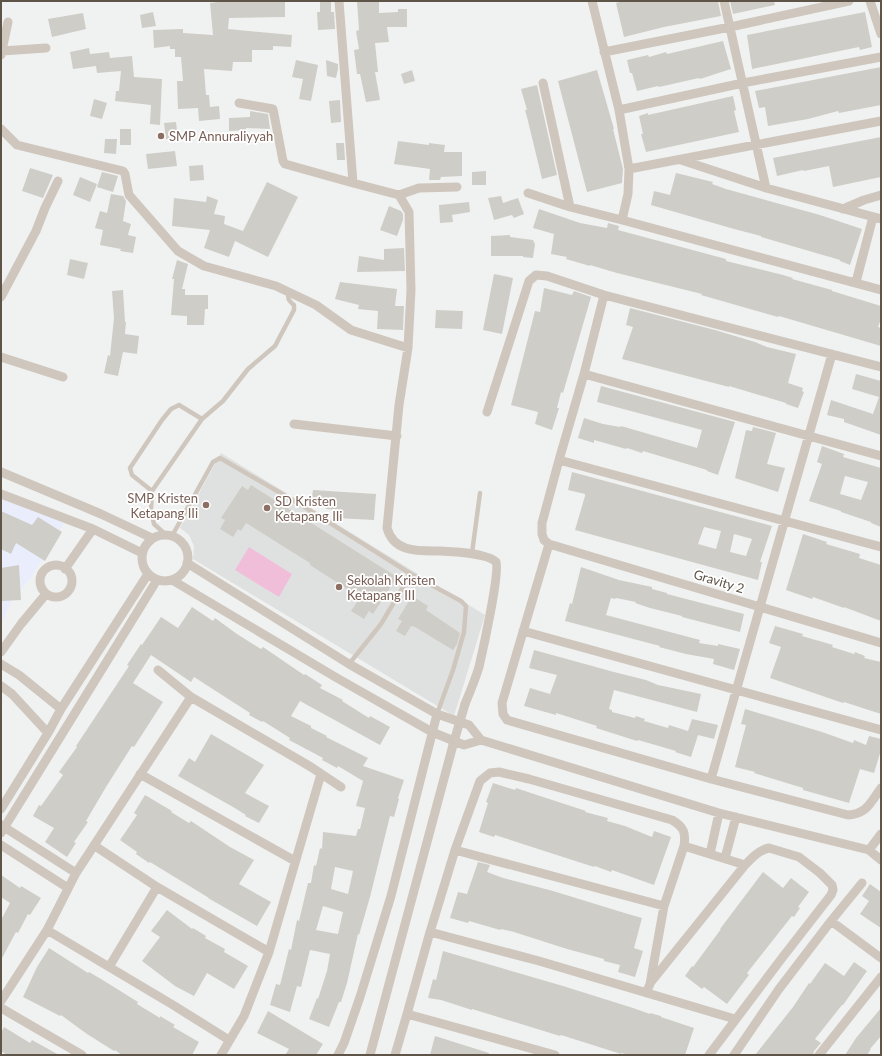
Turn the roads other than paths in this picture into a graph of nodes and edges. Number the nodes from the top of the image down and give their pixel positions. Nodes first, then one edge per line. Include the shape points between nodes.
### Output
1 (339, 1) edge
2 (592, 1) edge
3 (724, 1) edge
4 (849, 1) edge
5 (870, 1) edge
6 (8, 22) dead end
7 (730, 27) junction
8 (881, 34) edge
9 (46, 48) dead end
10 (604, 52) junction
11 (1, 53) edge
12 (881, 57) edge
13 (543, 83) dead end
14 (743, 83) junction
15 (239, 103) dead end
16 (619, 110) junction
17 (881, 121) edge
18 (1, 129) edge
19 (756, 145) junction
20 (680, 159) junction
21 (629, 169) junction
22 (58, 180) dead end
23 (353, 183) junction
24 (457, 186) dead end
25 (766, 188) junction
26 (528, 193) dead end
27 (399, 195) junction
28 (881, 195) edge
29 (570, 208) junction
30 (844, 209) junction
31 (877, 218) edge
32 (622, 220) junction
33 (856, 282) junction
34 (881, 290) edge
35 (290, 292) junction
36 (604, 295) junction
37 (1, 296) edge
38 (408, 348) junction
39 (832, 354) junction
40 (1, 357) edge
41 (881, 367) edge
42 (584, 374) junction
43 (63, 377) dead end
44 (487, 412) dead end
45 (202, 419) junction
46 (294, 424) dead end
47 (397, 436) junction
48 (809, 436) junction
49 (881, 456) edge
50 (559, 460) junction
51 (1, 472) edge
52 (152, 491) junction
53 (480, 493) dead end
54 (1, 494) edge
55 (785, 521) junction
56 (93, 530) junction
57 (168, 535) junction
58 (152, 538) junction
59 (549, 544) junction
60 (881, 547) edge
61 (142, 553) junction
62 (472, 553) junction
63 (187, 563) junction
64 (65, 569) junction
65 (148, 574) junction
66 (411, 574) junction
67 (157, 580) junction
68 (172, 580) junction
69 (46, 594) junction
70 (760, 606) junction
71 (523, 631) junction
72 (881, 643) edge
73 (1, 652) edge
74 (1, 664) edge
75 (349, 664) junction
76 (158, 670) dead end
77 (1, 686) edge
78 (736, 690) junction
79 (191, 697) junction
80 (61, 709) junction
81 (437, 714) junction
82 (881, 730) edge
83 (432, 732) junction
84 (48, 733) junction
85 (481, 740) junction
86 (140, 774) junction
87 (320, 774) junction
88 (710, 778) junction
89 (341, 787) dead end
90 (881, 788) edge
91 (1, 809) edge
92 (719, 813) junction
93 (736, 817) junction
94 (2, 828) edge
95 (881, 834) edge
96 (1, 845) edge
97 (95, 846) junction
98 (684, 846) junction
99 (455, 850) junction
100 (869, 850) junction
101 (710, 854) junction
102 (725, 858) junction
103 (881, 859) edge
104 (295, 861) junction
105 (745, 865) junction
106 (76, 873) junction
107 (862, 883) dead end
108 (157, 887) junction
109 (68, 888) junction
110 (664, 906) junction
111 (830, 921) junction
112 (47, 930) junction
113 (430, 932) junction
114 (269, 952) junction
115 (881, 958) edge
116 (108, 967) junction
117 (881, 977) edge
118 (650, 984) junction
119 (646, 993) junction
120 (1, 1001) edge
121 (1, 1008) edge
122 (407, 1014) junction
123 (736, 1019) junction
124 (229, 1040) junction
125 (82, 1055) edge
126 (221, 1055) edge
127 (338, 1055) edge
128 (370, 1055) edge
129 (395, 1055) edge
130 (555, 1055) edge
131 (709, 1055) edge
132 (734, 1055) edge
133 (819, 1055) edge

1 - 23 street
2 - 10 street
3 - 7 street
4 - 7 street
5 - 8 street
6 - 11 street
7 - 10 street
7 - 14 street
9 - 11 street
10 - 16 street
12 - 14 street
13 - 29 street
14 - 16 street
14 - 19 street
15 - 23 street via 273,109 285,164
16 - 21 street
17 - 19 street
18 - 35 street via 17,145 123,171 129,195 178,251 204,266
19 - 20 street
19 - 25 street
20 - 21 street
20 - 25 street
21 - 32 street via 628,194
22 - 37 street via 36,231
23 - 27 street
24 - 27 street via 419,188
25 - 30 street
26 - 29 street
27 - 38 street via 409,212 411,290
28 - 30 street
29 - 32 street
30 - 31 street
31 - 33 street
32 - 33 street
33 - 34 street
35 - 38 street via 316,305 351,330
35 - 45 lane via 289,301 294,310 275,346 248,369 223,401
36 - 39 street
36 - 42 street
36 - 44 street via 547,276 536,275 529,281
38 - 47 street
39 - 41 street
39 - 48 street
40 - 43 street
42 - 48 street
42 - 50 street
45 - 52 lane
45 - 52 lane via 179,405 171,409 154,430 130,468 132,475
46 - 47 street
47 - 62 street via 387,524 390,537 406,548 418,551
48 - 49 street
48 - 55 street
50 - 55 street
50 - 59 street via 541,529 544,540
51 - 58 street
52 - 57 lane via 151,510 154,524
53 - 62 lane
54 - 56 street
55 - 60 street
55 - 70 street
56 - 61 street
56 - 64 street
57 - 58 street
57 - 63 street via 178,538 185,546
57 - 66 lane via 212,462 220,458 303,506
58 - 61 street via 145,544
59 - 70 street, Gravity 2
59 - 71 street
61 - 65 street via 142,564
62 - 128 street, bridge via 492,559 498,565 479,666 453,746
63 - 68 street via 179,576
63 - 75 street
64 - 69 street via 56,566 47,568 40,581
64 - 69 street via 69,572 72,582 69,591 56,597
65 - 67 street
65 - 80 street
66 - 75 lane via 380,624
66 - 81 lane via 466,606 464,632
67 - 68 street
67 - 94 street
68 - 83 street
69 - 73 street
70 - 72 street, Gravity 2
70 - 78 street
71 - 78 street
71 - 88 street via 502,703 503,714 507,720
74 - 80 street
75 - 81 street
76 - 79 street
77 - 84 street via 12,694
78 - 82 street
78 - 88 street
79 - 86 street
79 - 87 street
80 - 84 street
81 - 83 street
81 - 85 street via 469,725
83 - 85 street via 464,745
83 - 127 street via 391,896 360,997
84 - 91 street
85 - 92 street
86 - 97 street
86 - 104 street
87 - 89 street
87 - 104 street
88 - 90 street via 848,815 862,812
92 - 93 street
92 - 101 street
93 - 100 street
93 - 102 street
94 - 106 street
95 - 100 street
96 - 109 street
97 - 106 street
97 - 108 street
98 - 99 street via 685,836 682,828 672,820 499,772 490,773 480,781
98 - 101 street
98 - 110 street
99 - 110 street
99 - 113 street
100 - 103 street
101 - 102 street
102 - 105 street
104 - 114 street
105 - 118 street
105 - 123 street via 757,853 769,848 799,857 832,884 833,890
106 - 109 street
107 - 111 street
108 - 114 street
108 - 116 street
109 - 112 street
110 - 118 street
111 - 115 street
111 - 132 street
112 - 116 street
112 - 120 street
113 - 119 street
113 - 122 street
114 - 124 street via 244,1016
116 - 124 street
117 - 133 street
118 - 119 street
119 - 123 street
121 - 125 street
122 - 129 street
122 - 130 street
123 - 131 street
124 - 126 street

